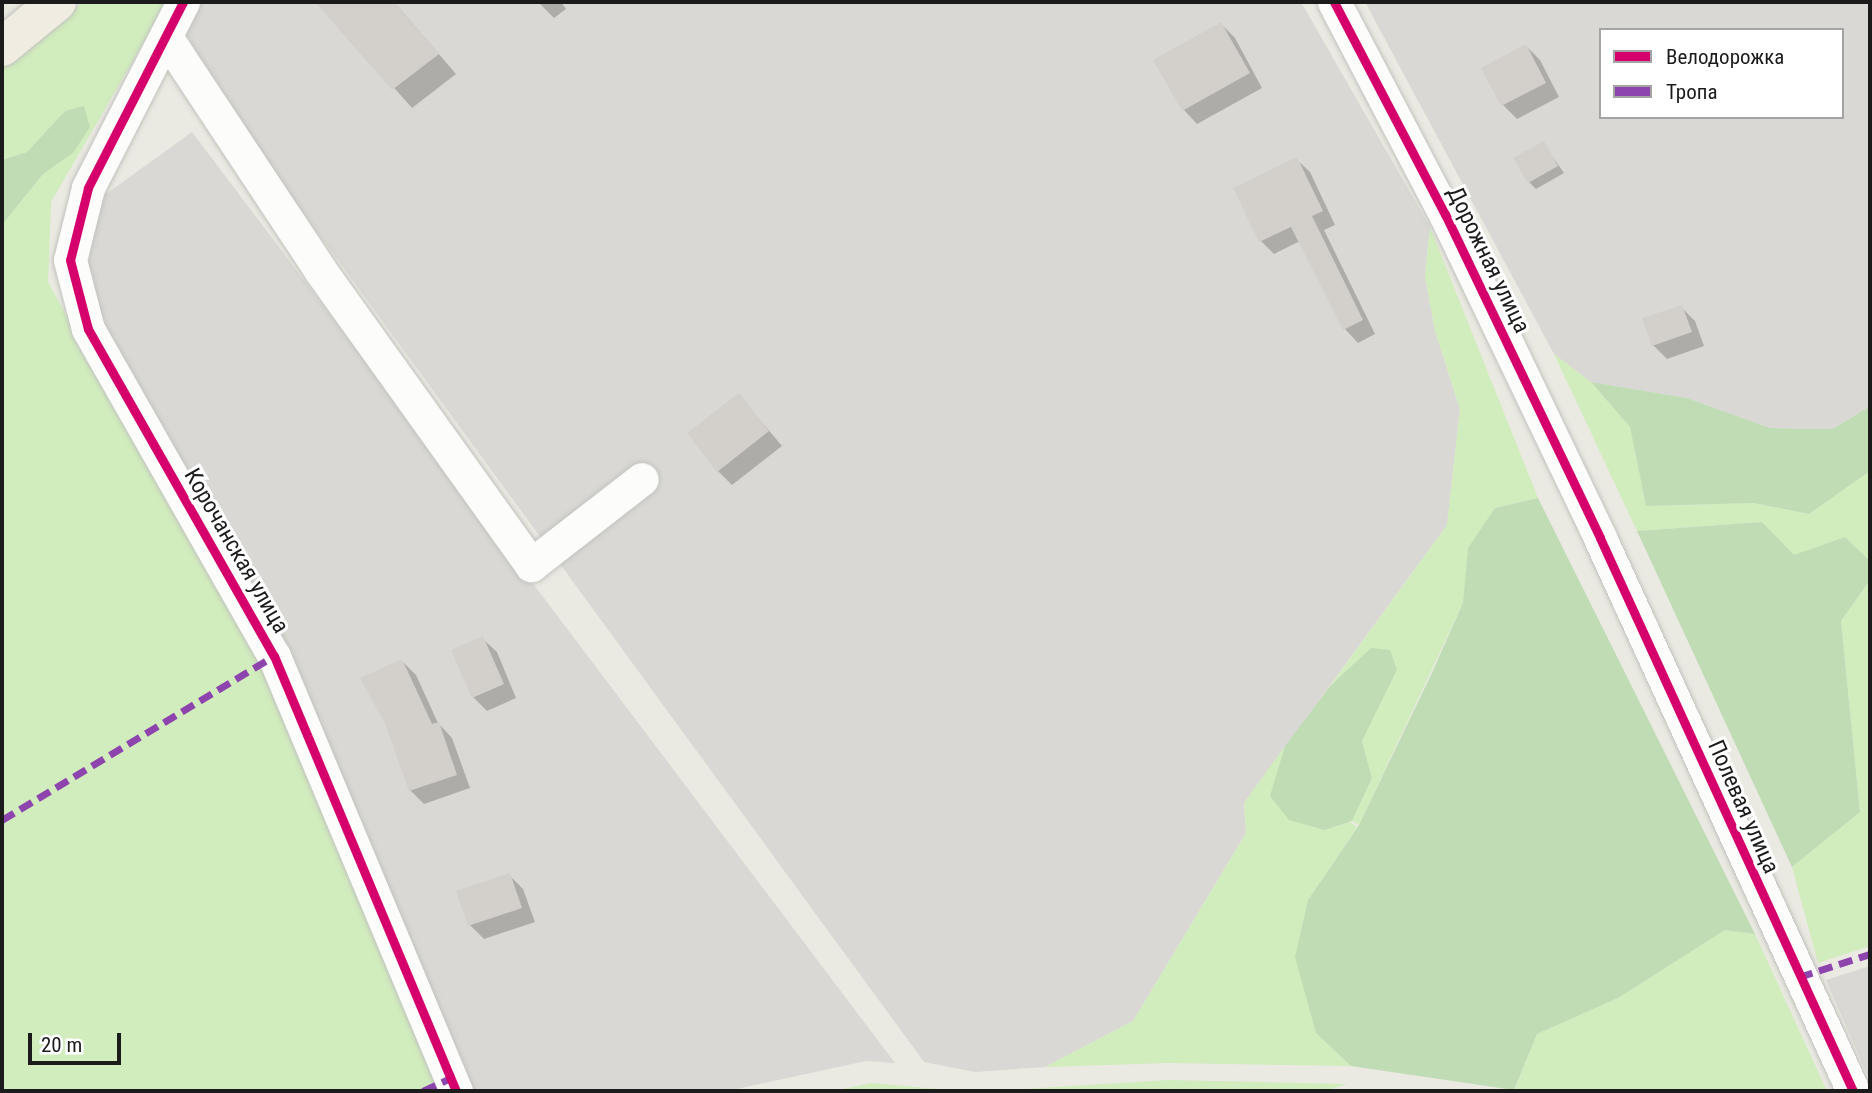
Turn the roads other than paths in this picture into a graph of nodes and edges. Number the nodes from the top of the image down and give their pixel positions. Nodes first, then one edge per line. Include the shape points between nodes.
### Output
1 (57, 2) edge
2 (183, 2) edge
3 (1334, 2) edge
4 (166, 37) junction
5 (2, 47) edge
6 (642, 480) dead end
7 (1600, 538) joint
8 (456, 1091) edge
9 (1853, 1091) edge

1 - 5 main road
2 - 4 street
3 - 7 street, Дорожная улица via 1445,214
4 - 6 street via 320,270 531,565
4 - 8 street, Корочанская улица via 88,188 70,260 88,329 274,656
7 - 9 street, Полевая улица

